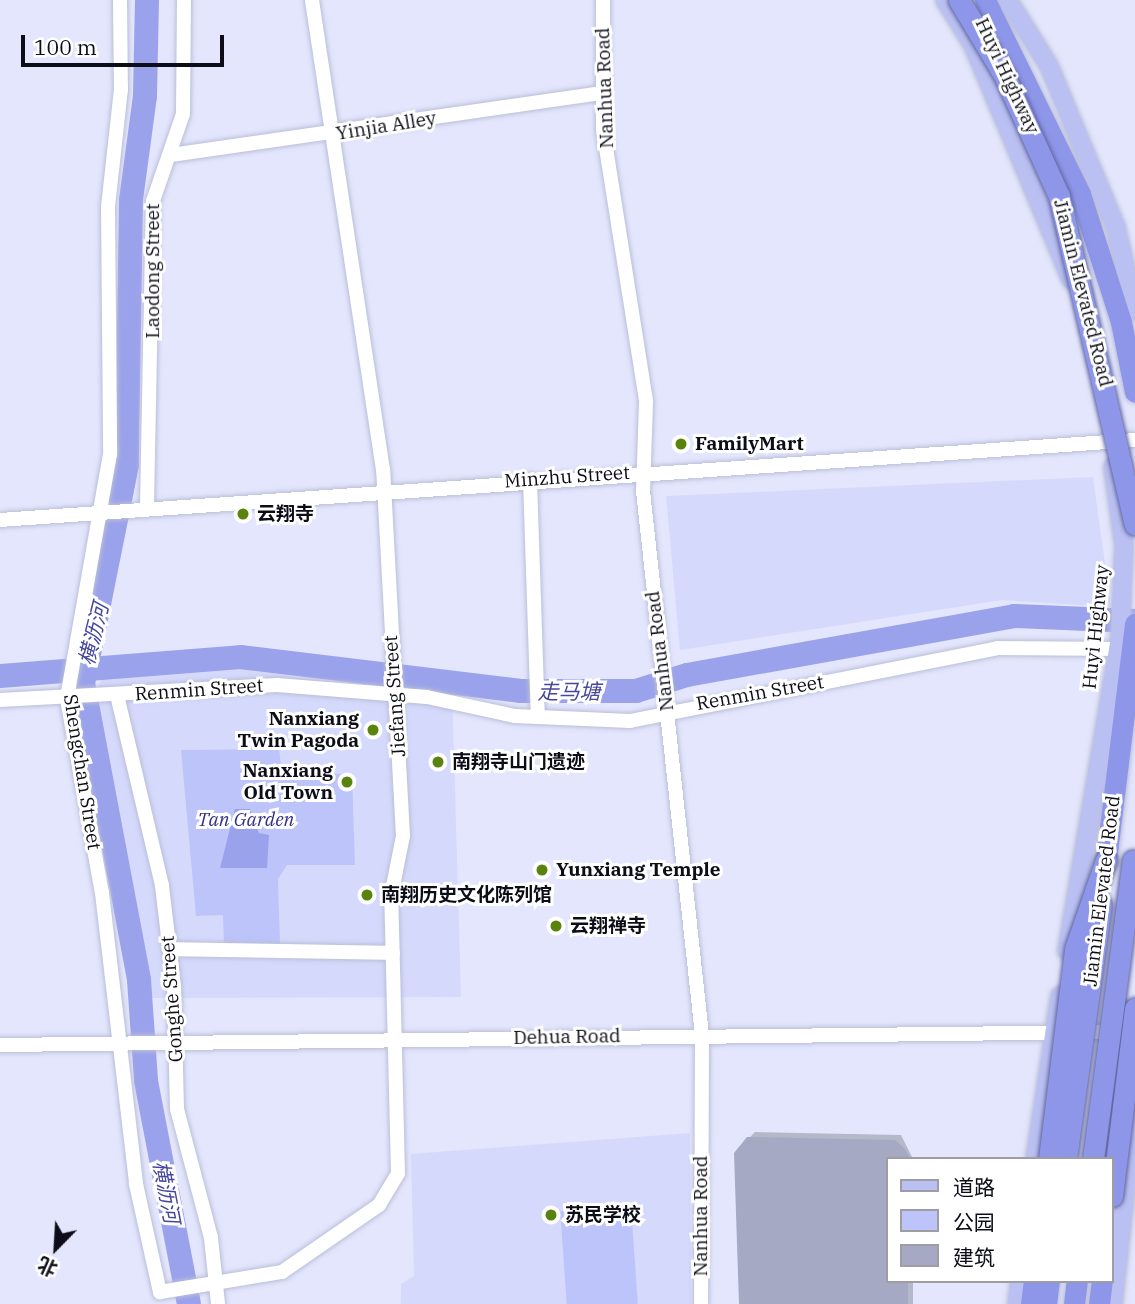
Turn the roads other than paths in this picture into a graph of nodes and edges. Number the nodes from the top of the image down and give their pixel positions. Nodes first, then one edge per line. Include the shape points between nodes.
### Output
1 (120, 0) edge
2 (184, 0) edge
3 (312, 0) edge
4 (603, 0) edge
5 (945, 0) edge
6 (959, 0) edge
7 (985, 0) edge
8 (1007, 0) edge
9 (601, 93) junction
10 (328, 134) junction
11 (171, 155) junction
12 (1135, 310) edge
13 (1135, 392) edge
14 (1105, 440) junction
15 (1135, 440) edge
16 (642, 472) junction
17 (530, 480) junction
18 (383, 490) junction
19 (147, 506) junction
20 (102, 509) junction
21 (0, 520) edge
22 (1135, 524) edge
23 (1124, 630) edge
24 (394, 680) junction
25 (117, 695) junction
26 (74, 699) junction
27 (0, 700) edge
28 (666, 704) junction
29 (538, 711) junction
30 (1134, 853) edge
31 (1106, 860) junction
32 (1135, 885) edge
33 (170, 949) junction
34 (393, 953) junction
35 (1135, 1008) edge
36 (1135, 1031) edge
37 (1054, 1032) junction
38 (702, 1035) junction
39 (396, 1041) junction
40 (177, 1044) junction
41 (0, 1045) edge
42 (120, 1045) junction
43 (1135, 1105) edge
44 (1035, 1157) edge
45 (1049, 1157) edge
46 (1066, 1157) edge
47 (1093, 1157) edge
48 (1114, 1180) edge
49 (1130, 1224) edge
50 (1020, 1283) edge
51 (1034, 1283) edge
52 (1049, 1283) edge
53 (1077, 1283) edge
54 (1102, 1283) edge
55 (211, 1284) junction
56 (165, 1291) joint
57 (218, 1304) edge
58 (701, 1304) edge
59 (1017, 1304) edge
60 (1031, 1304) edge
61 (1046, 1304) edge
62 (1074, 1304) edge
63 (1099, 1304) edge
64 (1113, 1304) edge

1 - 20 street, Shengchan Street via 121,89 108,207 110,454
2 - 11 street, Laodong Street via 186,92
3 - 10 street, Jiefang Street
4 - 9 street, Nanhua Road
5 - 14 main road, Huyi Highway via 973,45 1071,280
6 - 22 highway, Jiamin Elevated Road, bridge via 1005,77 1059,196
7 - 13 highway, Jiamin Elevated Road via 1080,194 1121,322
8 - 12 main road, Huyi Highway via 1048,66 1111,215
9 - 10 street, Yinjia Alley
9 - 16 street, Nanhua Road via 646,402
10 - 11 street, Yinjia Alley
10 - 18 street, Jiefang Street
11 - 19 street, Laodong Street via 153,201
14 - 15 street, Minzhu Street
14 - 16 street, Minzhu Street
14 - 23 main road, Huyi Highway via 1124,545
16 - 17 street, Minzhu Street
16 - 28 street, Nanhua Road
17 - 18 street, Minzhu Street
17 - 29 street
18 - 19 street, Minzhu Street
18 - 24 street, Jiefang Street
19 - 20 street, Minzhu Street
20 - 21 street, Minzhu Street
20 - 26 street, Shengchan Street via 70,662
23 - 28 street, Renmin Street
23 - 31 highway, Jiamin Elevated Road
23 - 37 main road, Huyi Highway
24 - 25 street, Renmin Street via 250,684
24 - 29 street, Renmin Street
24 - 34 street, Jiefang Street via 403,836 391,884
25 - 26 street, Renmin Street
25 - 33 street, Gonghe Street via 155,848
26 - 27 street, Renmin Street
26 - 42 street, Shengchan Street
28 - 29 street, Renmin Street via 630,721
28 - 38 street, Nanhua Road
30 - 32 highway, bridge
30 - 47 highway, Jiamin Elevated Road, bridge
31 - 45 highway, bridge via 1075,948
31 - 46 highway, Jiamin Elevated Road, bridge
33 - 34 street
33 - 40 street, Gonghe Street
34 - 39 street, Jiefang Street
35 - 48 highway, bridge
36 - 37 street, Dehua Road
37 - 38 street, Dehua Road
37 - 44 main road, Huyi Highway
38 - 39 street, Dehua Road
38 - 58 street, Nanhua Road
39 - 40 street, Dehua Road
39 - 55 street, Jiefang Street via 399,1163 386,1197 282,1272
40 - 42 street, Dehua Road
40 - 55 street, Gonghe Street via 177,1109
41 - 42 street, Dehua Road
42 - 56 street, Shengchan Street via 136,1184
43 - 49 main road
49 - 64 main road
50 - 59 main road
51 - 60 highway
52 - 61 highway
53 - 62 highway
54 - 63 highway
55 - 56 street, Jiefang Street
55 - 57 street, Gonghe Street

